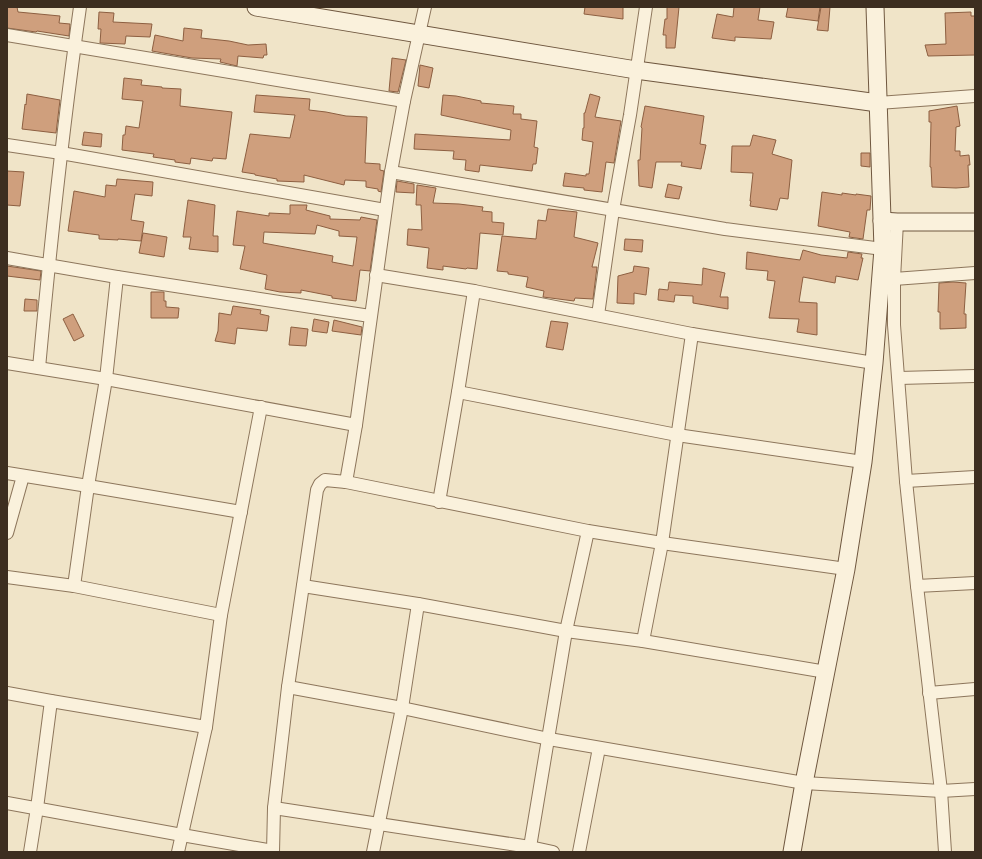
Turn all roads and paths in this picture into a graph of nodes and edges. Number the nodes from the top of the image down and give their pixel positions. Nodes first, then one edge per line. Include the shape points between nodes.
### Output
1 (80, 7) edge
2 (256, 7) edge
3 (425, 7) edge
4 (646, 7) edge
5 (875, 7) edge
6 (419, 34) junction
7 (7, 35) edge
8 (74, 46) junction
9 (636, 70) junction
10 (975, 96) edge
11 (404, 101) junction
12 (878, 103) junction
13 (7, 145) edge
14 (61, 153) junction
15 (391, 172) junction
16 (385, 210) junction
17 (612, 210) junction
18 (890, 222) junction
19 (975, 222) edge
20 (883, 248) junction
21 (7, 258) edge
22 (49, 265) junction
23 (975, 273) edge
24 (376, 275) junction
25 (117, 278) junction
26 (894, 279) junction
27 (474, 291) junction
28 (598, 315) junction
29 (370, 316) junction
30 (692, 334) junction
31 (7, 363) edge
32 (874, 363) junction
33 (39, 368) junction
34 (975, 376) edge
35 (899, 378) junction
36 (106, 379) junction
37 (458, 392) junction
38 (260, 407) junction
39 (356, 425) junction
40 (677, 435) junction
41 (863, 462) junction
42 (7, 473) edge
43 (23, 476) junction
44 (975, 477) edge
45 (906, 481) junction
46 (346, 482) junction
47 (88, 486) junction
48 (439, 502) junction
49 (241, 512) junction
50 (588, 531) junction
51 (7, 533) edge
52 (662, 543) junction
53 (846, 569) junction
54 (7, 577) edge
55 (975, 583) edge
56 (74, 586) junction
57 (303, 586) junction
58 (917, 586) junction
59 (418, 604) junction
60 (221, 615) junction
61 (566, 631) junction
62 (643, 641) junction
63 (826, 672) junction
64 (288, 687) junction
65 (975, 689) edge
66 (7, 693) edge
67 (929, 693) junction
68 (52, 701) junction
69 (402, 708) junction
70 (206, 727) junction
71 (548, 739) junction
72 (599, 748) junction
73 (804, 783) junction
74 (975, 789) edge
75 (942, 791) junction
76 (7, 803) edge
77 (37, 808) junction
78 (274, 808) junction
79 (378, 825) junction
80 (182, 835) junction
81 (530, 847) junction
82 (273, 851) edge
83 (30, 852) edge
84 (178, 852) edge
85 (373, 852) edge
86 (553, 852) edge
87 (580, 852) edge
88 (792, 852) edge
89 (945, 852) edge

1 - 8 street
2 - 6 street
3 - 6 street
4 - 9 street
5 - 12 street
6 - 9 street
6 - 11 street
7 - 8 street
8 - 11 street
8 - 14 street
9 - 12 street
9 - 17 street
10 - 12 street
11 - 15 street
12 - 18 street
13 - 14 street
14 - 16 street
14 - 22 street
15 - 16 street
15 - 17 street
16 - 24 street
17 - 20 street via 725,229
17 - 28 street
18 - 19 street
18 - 20 street
18 - 26 street
20 - 32 street
21 - 22 street
22 - 25 street
22 - 33 street
23 - 26 street
24 - 27 street
24 - 29 street
25 - 29 street
25 - 36 street
26 - 35 street via 894,324
27 - 28 street
27 - 37 street
28 - 30 street
29 - 39 street
30 - 32 street
30 - 40 street
31 - 33 street
32 - 41 street
33 - 36 street
34 - 35 street
35 - 45 street
36 - 38 street
36 - 47 street
37 - 40 street
37 - 48 street
38 - 39 street
38 - 49 street
39 - 46 street
40 - 41 street
40 - 52 street
41 - 53 street
42 - 43 street
43 - 47 street
43 - 51 street
44 - 45 street
45 - 58 street
46 - 48 street
46 - 57 street via 325,480 317,490
47 - 49 street
47 - 56 street
48 - 50 street
49 - 60 street
50 - 52 street
50 - 61 street
52 - 53 street
52 - 62 street
53 - 63 street
54 - 56 street
55 - 58 street
56 - 60 street
57 - 59 street
57 - 64 street
58 - 67 street
59 - 61 street
59 - 69 street
60 - 70 street
61 - 62 street
61 - 71 street
62 - 63 street
63 - 73 street
64 - 69 street
64 - 78 street
65 - 67 street
66 - 68 street
67 - 75 street
68 - 70 street
68 - 77 street
69 - 71 street
69 - 79 street
70 - 80 street
71 - 72 street
71 - 81 street
72 - 73 street
72 - 87 street
73 - 75 street
73 - 88 street
74 - 75 street
75 - 89 street
76 - 77 street
77 - 80 street
77 - 83 street
78 - 79 street
78 - 82 street
79 - 81 street
79 - 85 street
80 - 82 street
80 - 84 street
81 - 86 street

